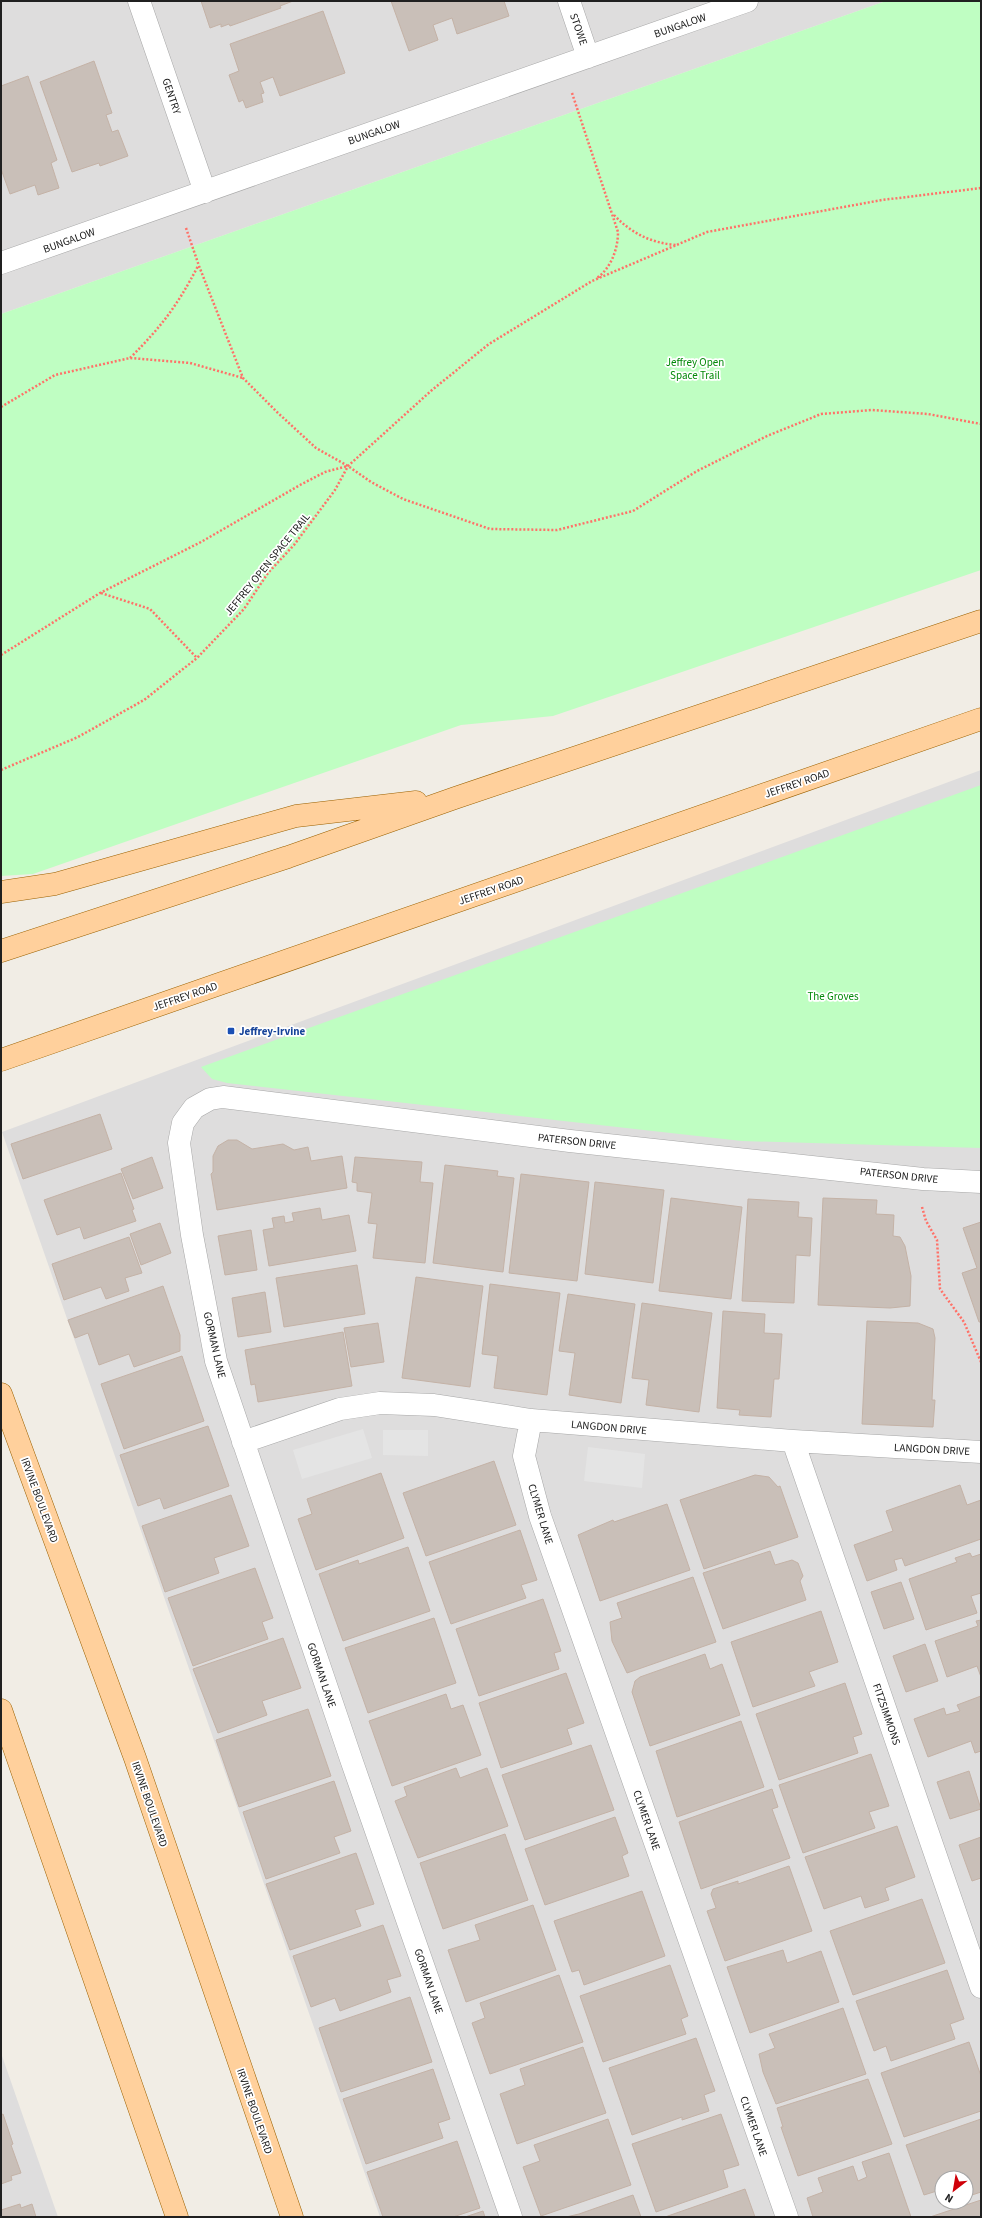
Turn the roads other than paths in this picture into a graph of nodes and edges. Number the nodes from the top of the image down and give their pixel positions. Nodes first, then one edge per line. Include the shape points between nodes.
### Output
1 (139, 1) edge
2 (569, 1) edge
3 (747, 1) edge
4 (588, 57) junction
5 (205, 192) junction
6 (1, 263) edge
7 (981, 621) edge
8 (981, 719) edge
9 (455, 798) junction
10 (1, 892) edge
11 (1, 951) edge
12 (1, 1060) edge
13 (183, 1123) joint
14 (981, 1182) edge
15 (1, 1394) edge
16 (531, 1420) junction
17 (793, 1441) junction
18 (243, 1442) junction
19 (981, 1452) edge
20 (1, 1710) edge
21 (981, 1987) edge
22 (177, 2217) edge
23 (292, 2217) edge
24 (511, 2217) edge
25 (787, 2217) edge

1 - 5 street, GENTRY
2 - 4 street, STOWE
3 - 4 street, BUNGALOW
4 - 5 street, BUNGALOW
5 - 6 street, BUNGALOW
7 - 9 main road
8 - 12 main road, JEFFREY ROAD
9 - 10 main road via 296,816 55,884
9 - 11 main road via 288,857
13 - 14 street, PATERSON DRIVE via 194,1108 210,1099 223,1097 570,1141
13 - 18 street, GORMAN LANE via 179,1143 216,1361
15 - 23 main road, IRVINE BOULEVARD via 134,1758
16 - 17 street, LANGDON DRIVE
16 - 18 street, LANGDON DRIVE via 434,1405 380,1402 340,1409
16 - 25 street, CLYMER LANE via 524,1456 540,1516
17 - 19 street, LANGDON DRIVE
17 - 21 street, FITZSIMMONS
18 - 24 street, GORMAN LANE
20 - 22 main road

